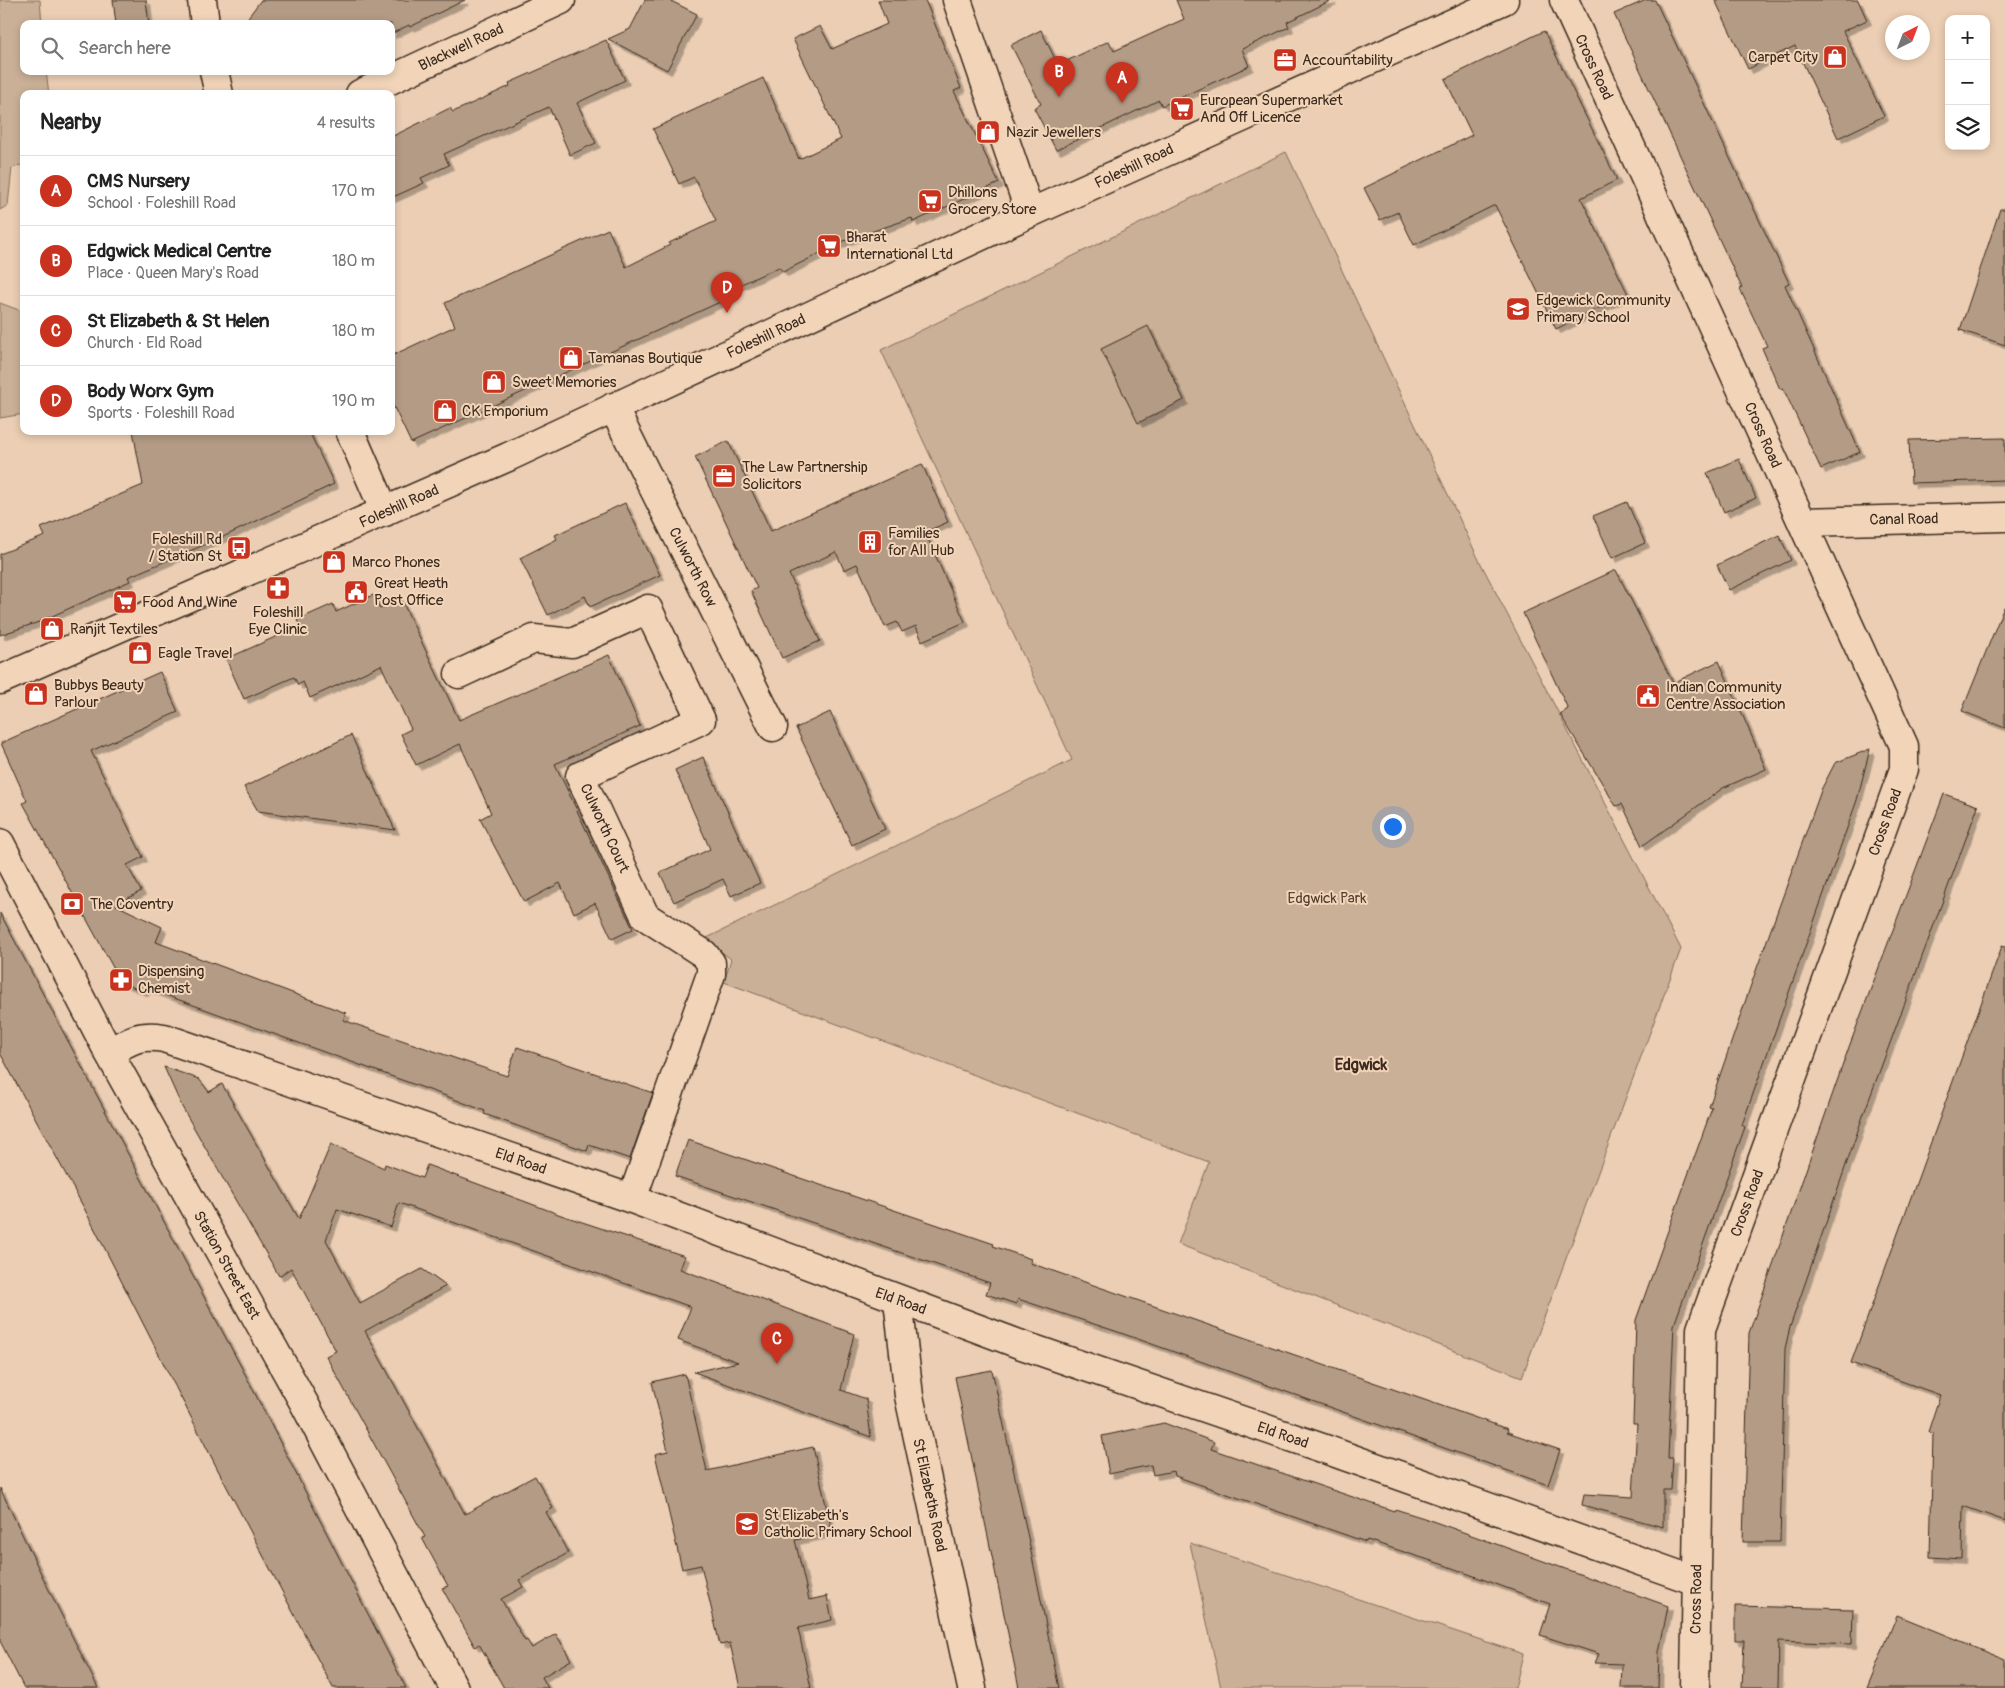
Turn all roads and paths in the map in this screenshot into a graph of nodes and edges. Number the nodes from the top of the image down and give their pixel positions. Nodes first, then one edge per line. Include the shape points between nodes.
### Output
1 (202, 0) edge
2 (561, 0) edge
3 (957, 0) edge
4 (1504, 0) edge
5 (1564, 0) edge
6 (204, 20) edge
7 (215, 75) edge
8 (217, 90) edge
9 (369, 90) edge
10 (1030, 214) junction
11 (613, 407) junction
12 (352, 435) edge
13 (386, 512) junction
14 (2005, 517) edge
15 (1802, 522) junction
16 (459, 674) dead end
17 (0, 680) edge
18 (773, 726) dead end
19 (0, 843) edge
20 (108, 1053) junction
21 (632, 1199) junction
22 (898, 1300) junction
23 (1696, 1581) junction
24 (454, 1688) edge
25 (972, 1688) edge
26 (1695, 1688) edge

1 - 6 street
2 - 9 street, Blackwell Road
3 - 10 street
4 - 10 street, Foleshill Road
5 - 15 street, Cross Road
7 - 8 street
10 - 11 street, Foleshill Road
11 - 13 street, Foleshill Road
11 - 18 street, Culworth Row
12 - 13 street
13 - 17 street, Foleshill Road
14 - 15 street, Canal Road
15 - 23 street, Cross Road via 1904,746 1904,769 1701,1329
16 - 21 street, Culworth Court via 534,639 572,643 648,609 701,720 580,776 645,916 704,954 711,963 711,974
19 - 20 street, Station Street East
20 - 21 street, Eld Road via 146,1035 164,1038
20 - 24 street, Station Street East via 304,1403
21 - 22 street, Eld Road
22 - 23 street, Eld Road
22 - 25 street, St Elizabeths Road via 909,1396
23 - 26 street, Cross Road

